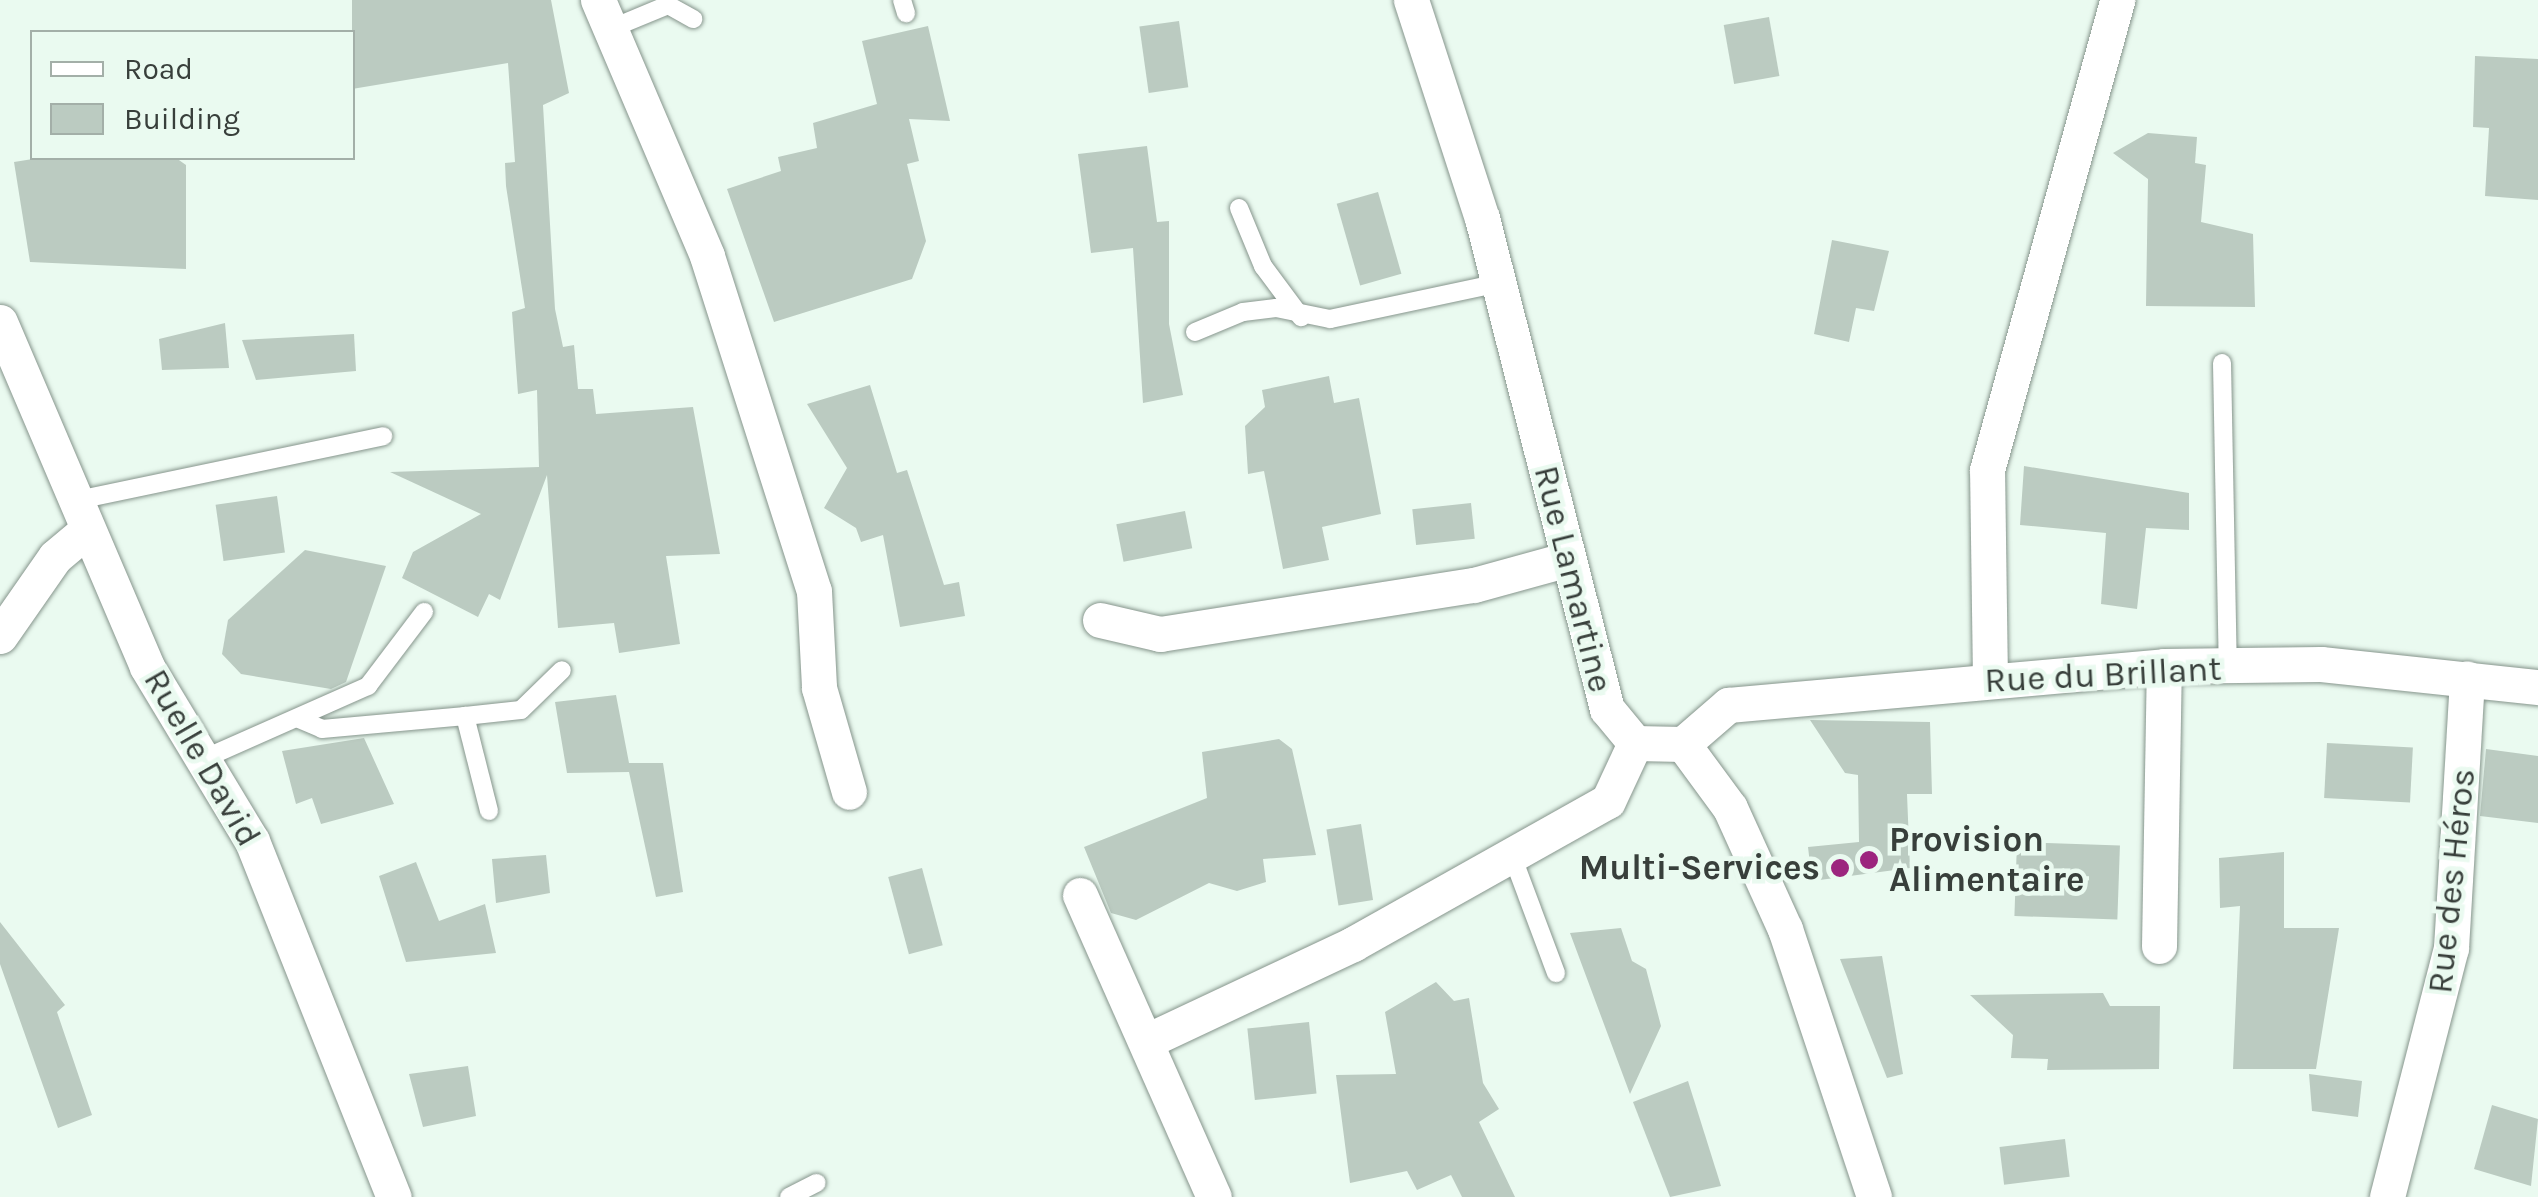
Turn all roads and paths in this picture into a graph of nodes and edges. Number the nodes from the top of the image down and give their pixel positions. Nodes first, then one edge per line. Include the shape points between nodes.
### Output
1 (1412, 0) edge
2 (2117, 0) edge
3 (607, 14) edge
4 (693, 20) dead end
5 (1239, 208) dead end
6 (1499, 283) junction
7 (1301, 318) junction
8 (1196, 332) dead end
9 (4, 343) edge
10 (2222, 363) dead end
11 (384, 436) dead end
12 (79, 517) junction
13 (1565, 560) junction
14 (424, 612) dead end
15 (1100, 620) dead end
16 (0, 636) edge
17 (2164, 666) junction
18 (2228, 667) junction
19 (562, 670) dead end
20 (2467, 678) junction
21 (1990, 680) junction
22 (2538, 687) edge
23 (465, 716) junction
24 (299, 719) junction
25 (1635, 743) junction
26 (1683, 744) junction
27 (201, 760) junction
28 (849, 792) dead end
29 (490, 812) dead end
30 (1513, 858) junction
31 (1080, 895) dead end
32 (2159, 946) dead end
33 (1556, 973) dead end
34 (1146, 1041) junction
35 (817, 1184) dead end
36 (1864, 1194) edge
37 (394, 1197) edge
38 (789, 1197) edge
39 (1214, 1197) edge
40 (2386, 1197) edge

1 - 6 street, Rue Lamartine
2 - 21 street via 1987,470
3 - 4 lane via 668,5
3 - 28 street via 707,256 814,591 819,688
5 - 7 lane via 1263,266
6 - 7 lane
6 - 13 street, Rue Lamartine
7 - 8 lane via 1276,308 1242,312
9 - 12 street, Ruelle David
10 - 18 lane
11 - 12 lane
12 - 16 street
12 - 27 street, Ruelle David
13 - 15 street via 1474,585 1160,634
13 - 25 street, Rue Lamartine via 1607,709
14 - 24 lane via 368,686
17 - 18 street, Rue du Brillant
17 - 21 street, Rue du Brillant
17 - 32 street
18 - 20 street, Rue du Brillant via 2321,664
19 - 23 lane via 521,710
20 - 22 street, Rue du Brillant
20 - 40 street, Rue des Héros via 2451,948
21 - 26 street, Rue du Brillant via 1728,705
23 - 24 lane via 322,729
23 - 29 lane
24 - 27 lane
25 - 26 street
25 - 30 street via 1608,801
26 - 36 street via 1711,773 1785,929
27 - 37 street, Ruelle David via 252,841 293,933
30 - 33 lane
30 - 34 street
31 - 34 street
34 - 39 street
35 - 38 lane

